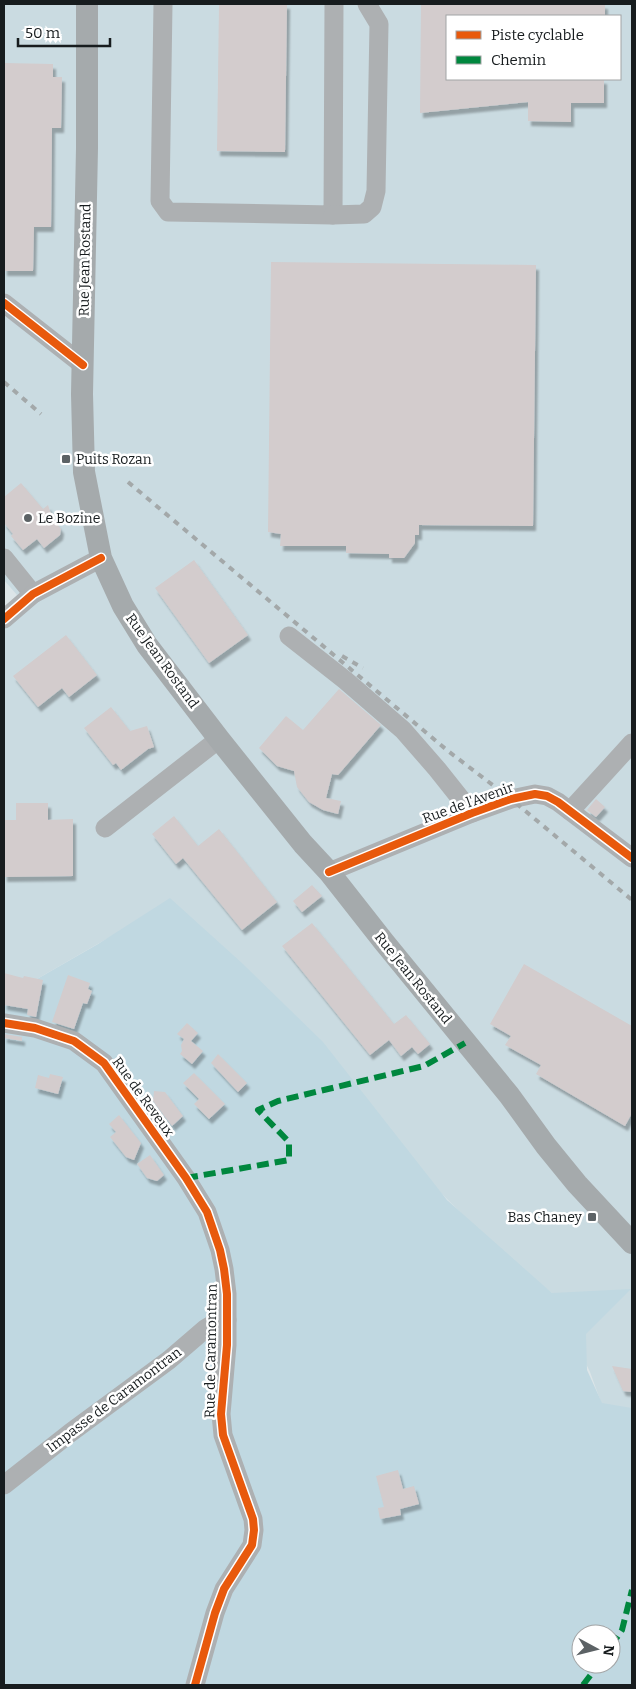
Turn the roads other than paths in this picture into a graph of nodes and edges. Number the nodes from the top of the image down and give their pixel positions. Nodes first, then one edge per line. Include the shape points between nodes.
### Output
1 (87, 4) edge
2 (163, 4) edge
3 (334, 4) edge
4 (367, 4) edge
5 (333, 215) junction
6 (4, 303) edge
7 (83, 365) junction
8 (4, 558) edge
9 (101, 558) junction
10 (33, 594) junction
11 (4, 619) edge
12 (289, 636) dead end
13 (219, 739) junction
14 (632, 743) edge
15 (570, 811) junction
16 (472, 813) junction
17 (105, 828) dead end
18 (632, 858) edge
19 (330, 872) junction
20 (4, 1023) edge
21 (509, 1095) junction
22 (207, 1212) joint
23 (632, 1224) edge
24 (632, 1243) edge
25 (226, 1320) junction
26 (4, 1485) edge
27 (196, 1685) edge

1 - 7 main road, Rue Jean Rostand
2 - 5 street via 160,201 168,212
3 - 5 street
4 - 5 street via 379,24 376,191 372,207 364,214
6 - 7 street
7 - 9 main road, Rue Jean Rostand via 84,472
8 - 10 street
9 - 10 street
9 - 13 main road, Rue Jean Rostand via 123,606 147,645
10 - 11 street
12 - 16 street via 403,730 421,759
13 - 17 street
13 - 19 main road, Rue Jean Rostand
14 - 15 street
15 - 16 street, Rue de l'Avenir via 547,796 535,794
15 - 18 street, Rue de l'Avenir
16 - 19 street, Rue de l'Avenir
19 - 21 main road, Rue Jean Rostand
20 - 22 street, Rue de Reveux via 35,1028 74,1041 104,1063
21 - 23 main road, Rue Jean Rostand
21 - 24 main road, Rue Jean Rostand via 577,1184
22 - 25 street, Rue de Caramontran via 224,1269
25 - 26 street, Impasse de Caramontran via 205,1329
25 - 27 street, Rue de Caramontran via 223,1435 254,1530 252,1545 224,1589 215,1613

